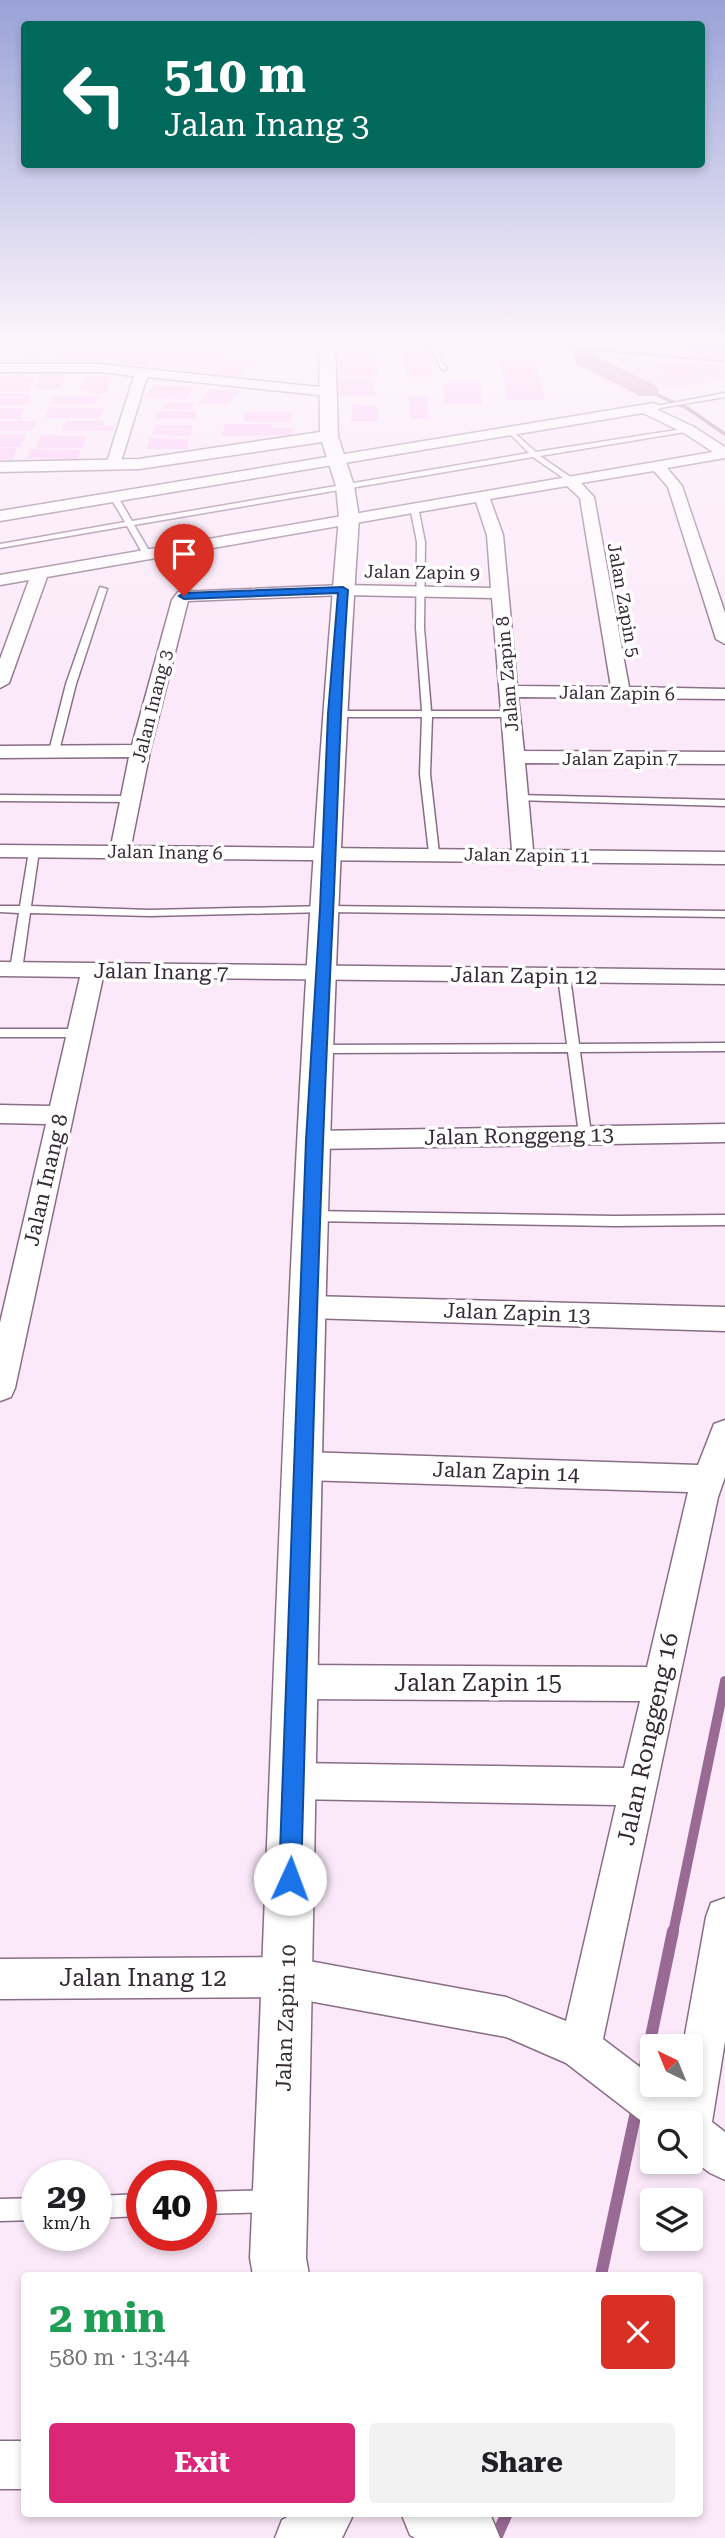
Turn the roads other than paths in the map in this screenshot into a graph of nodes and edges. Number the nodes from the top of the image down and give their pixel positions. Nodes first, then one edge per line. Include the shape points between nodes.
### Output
1 (115, 458) edge
2 (180, 458) edge
3 (352, 458) edge
4 (514, 458) edge
5 (540, 458) edge
6 (691, 458) edge
7 (337, 461) junction
8 (656, 464) junction
9 (113, 465) junction
10 (0, 467) edge
11 (569, 480) junction
12 (345, 486) junction
13 (481, 495) junction
14 (114, 497) junction
15 (414, 507) junction
16 (0, 516) edge
17 (349, 517) junction
18 (129, 523) junction
19 (0, 546) edge
20 (147, 554) junction
21 (40, 573) junction
22 (0, 580) edge
23 (103, 589) dead end
24 (343, 590) junction
25 (420, 591) junction
26 (500, 593) junction
27 (725, 639) edge
28 (0, 682) edge
29 (509, 691) junction
30 (621, 693) junction
31 (725, 694) edge
32 (334, 714) junction
33 (427, 714) junction
34 (511, 714) junction
35 (54, 751) junction
36 (140, 751) junction
37 (0, 752) edge
38 (514, 757) junction
39 (725, 758) edge
40 (518, 798) junction
41 (0, 799) edge
42 (130, 799) junction
43 (725, 803) edge
44 (0, 851) edge
45 (34, 851) junction
46 (120, 851) junction
47 (434, 853) junction
48 (329, 854) junction
49 (523, 855) junction
50 (725, 858) edge
51 (0, 909) edge
52 (24, 909) junction
53 (327, 909) junction
54 (725, 914) edge
55 (8, 970) edge
56 (93, 971) junction
57 (323, 974) junction
58 (564, 977) junction
59 (725, 977) edge
60 (0, 1033) edge
61 (79, 1033) junction
62 (725, 1047) edge
63 (320, 1049) junction
64 (573, 1049) junction
65 (0, 1114) edge
66 (61, 1115) junction
67 (725, 1133) edge
68 (584, 1134) junction
69 (314, 1140) junction
70 (311, 1216) junction
71 (725, 1220) edge
72 (309, 1307) junction
73 (725, 1319) edge
74 (0, 1388) edge
75 (725, 1433) edge
76 (304, 1466) junction
77 (708, 1479) junction
78 (296, 1682) junction
79 (660, 1684) junction
80 (293, 1781) junction
81 (636, 1787) junction
82 (725, 1917) edge
83 (287, 1977) junction
84 (0, 1979) edge
85 (582, 2048) junction
86 (665, 2111) edge
87 (684, 2111) edge
88 (703, 2140) edge
89 (725, 2158) edge
90 (280, 2200) junction
91 (217, 2202) edge
92 (21, 2209) edge
93 (0, 2210) edge
94 (280, 2272) edge
95 (0, 2465) edge
96 (21, 2465) edge
97 (326, 2517) edge
98 (300, 2538) edge

1 - 9 street
2 - 9 street
3 - 7 street
4 - 12 lane
5 - 11 lane
6 - 8 street
7 - 12 street, Jalan Zapin 10
7 - 14 street
8 - 11 street
8 - 27 street via 675,486
9 - 10 street
11 - 13 street
11 - 30 street, Jalan Zapin 5 via 587,497
12 - 17 street, Jalan Zapin 10
12 - 18 lane
13 - 15 street
13 - 26 street, Jalan Zapin 8 via 495,535
14 - 16 street
14 - 18 lane
15 - 17 street
15 - 25 lane via 421,541
17 - 20 street
17 - 24 street, Jalan Zapin 10
18 - 19 lane
18 - 20 lane
20 - 21 street
21 - 22 street
21 - 28 street
23 - 35 lane
24 - 25 street, Jalan Zapin 9
24 - 32 street, Jalan Zapin 10
24 - 36 street, Jalan Inang 3 via 184,596
25 - 26 street, Jalan Zapin 9
25 - 33 lane
26 - 29 street, Jalan Zapin 8
29 - 30 street, Jalan Zapin 6
29 - 34 street, Jalan Zapin 8
30 - 31 street, Jalan Zapin 6
32 - 33 lane
32 - 48 street, Jalan Zapin 10
33 - 34 lane
33 - 47 lane via 425,774
34 - 38 street, Jalan Zapin 8
35 - 36 street
35 - 37 street
36 - 42 street, Jalan Inang 3
38 - 39 street, Jalan Zapin 7
38 - 40 street, Jalan Zapin 8
40 - 43 lane
40 - 49 street, Jalan Zapin 8
41 - 42 lane
42 - 46 street, Jalan Inang 3
44 - 45 street, Jalan Inang 6
45 - 46 street, Jalan Inang 6
45 - 52 lane
46 - 48 street, Jalan Inang 6
47 - 48 street, Jalan Zapin 11
47 - 49 street, Jalan Zapin 11
48 - 53 street, Jalan Zapin 10
49 - 50 street, Jalan Zapin 11
51 - 52 lane
52 - 53 lane via 150,913
52 - 55 lane
53 - 54 lane
53 - 57 street, Jalan Zapin 10
55 - 56 street, Jalan Inang 7
56 - 57 street, Jalan Inang 7
56 - 61 street, Jalan Inang 8
57 - 58 street, Jalan Zapin 12
57 - 63 street, Jalan Zapin 10
58 - 59 street, Jalan Zapin 12
58 - 64 lane
60 - 61 lane
61 - 66 street, Jalan Inang 8
62 - 64 lane
63 - 64 lane
63 - 69 street, Jalan Zapin 10
64 - 68 lane
65 - 66 street
66 - 74 street, Jalan Inang 8
67 - 68 street, Jalan Ronggeng 13
68 - 69 street, Jalan Ronggeng 13
69 - 70 street, Jalan Zapin 10
70 - 71 lane
70 - 72 street, Jalan Zapin 10
72 - 73 street, Jalan Zapin 13
72 - 76 street, Jalan Zapin 10
75 - 77 street, Jalan Ronggeng 16
76 - 77 street, Jalan Zapin 14
76 - 78 street, Jalan Zapin 10
77 - 79 street, Jalan Ronggeng 16
78 - 79 street, Jalan Zapin 15
78 - 80 street, Jalan Zapin 10
79 - 81 street, Jalan Ronggeng 16
80 - 81 street
80 - 83 street, Jalan Zapin 10
81 - 85 street, Jalan Ronggeng 16
82 - 87 street
83 - 84 street, Jalan Inang 12
83 - 85 street, Jalan Inang 12 via 506,2017
83 - 90 street, Jalan Zapin 10
85 - 86 street, Jalan Inang 12
88 - 89 street, Jalan Inang 12
90 - 91 lane
90 - 94 street, Jalan Zapin 10
92 - 93 lane
95 - 96 street
97 - 98 street

